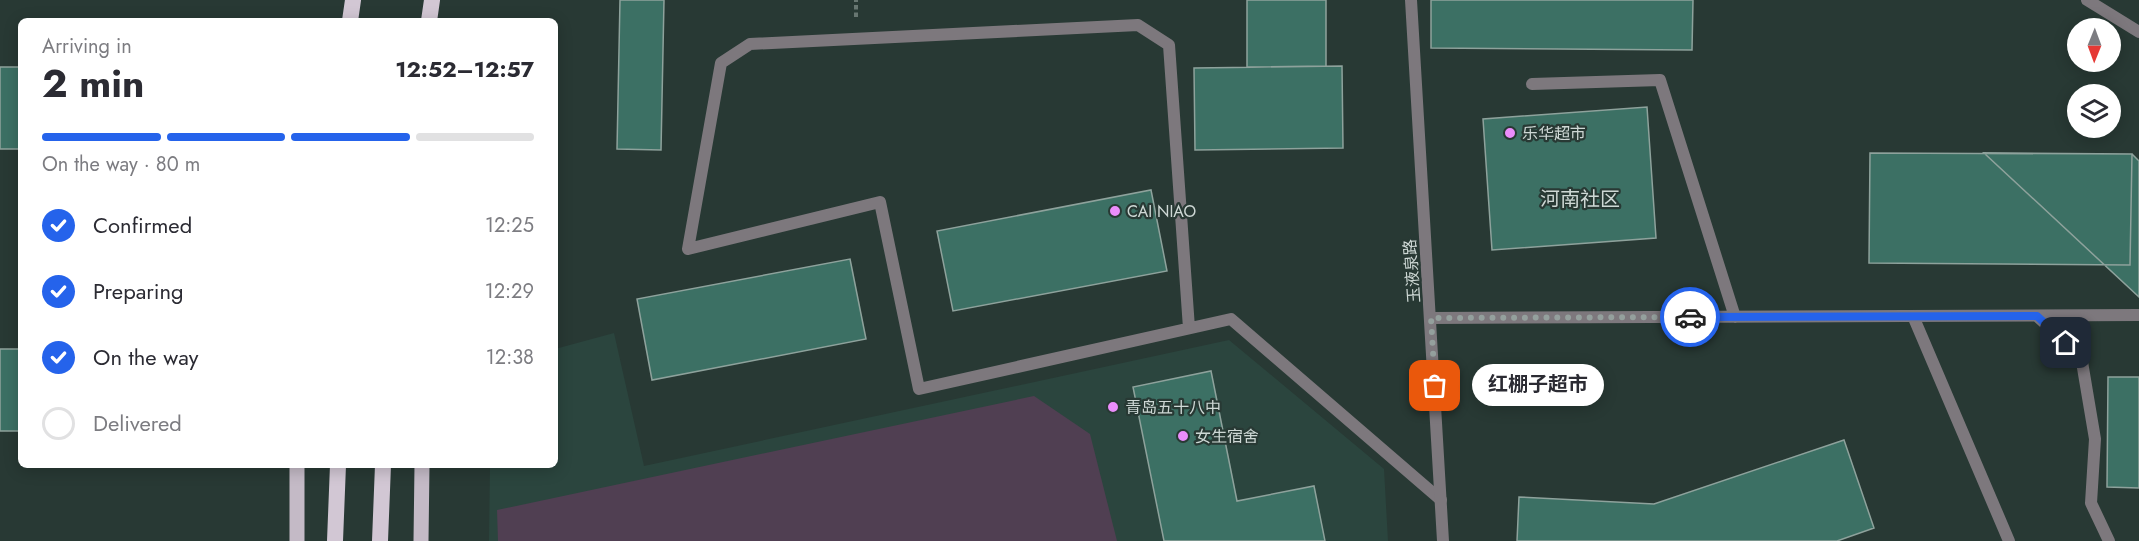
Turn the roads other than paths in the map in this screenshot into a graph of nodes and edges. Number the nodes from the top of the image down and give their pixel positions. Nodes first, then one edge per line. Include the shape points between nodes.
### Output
1 (353, 0) edge
2 (432, 0) edge
3 (1411, 0) edge
4 (2087, 0) edge
5 (350, 18) edge
6 (429, 18) edge
7 (2139, 32) edge
8 (1532, 84) dead end
9 (2139, 315) edge
10 (1913, 316) junction
11 (2037, 316) junction
12 (1735, 317) junction
13 (1431, 318) junction
14 (1189, 328) junction
15 (297, 468) edge
16 (338, 468) edge
17 (383, 468) edge
18 (422, 468) edge
19 (1441, 500) junction
20 (297, 541) edge
21 (335, 541) edge
22 (380, 541) edge
23 (421, 541) edge
24 (1443, 541) edge
25 (2009, 541) edge
26 (2109, 541) edge

1 - 5 highway
2 - 6 highway
3 - 13 street, 玉液泉路
4 - 7 street
8 - 12 street via 1660,80
9 - 11 street
10 - 11 street
10 - 12 street
10 - 25 street
11 - 26 street via 2081,356 2095,439 2091,503
12 - 13 street
13 - 19 street, 玉液泉路
14 - 14 street via 919,389 880,202 688,249 721,63 750,45 1138,25 1169,45
14 - 19 street via 1231,319
15 - 20 main road
16 - 21 highway
17 - 22 highway
18 - 23 main road
19 - 24 street, 玉液泉路

